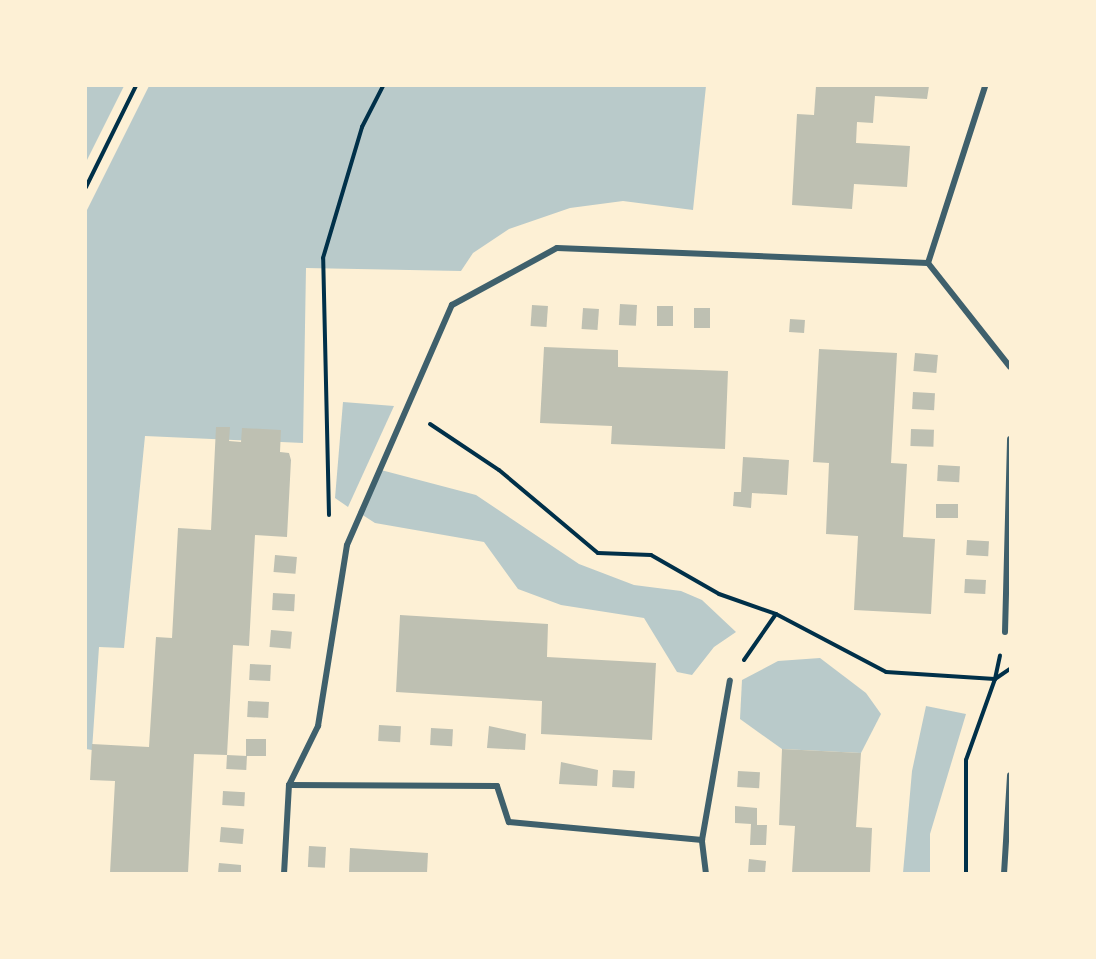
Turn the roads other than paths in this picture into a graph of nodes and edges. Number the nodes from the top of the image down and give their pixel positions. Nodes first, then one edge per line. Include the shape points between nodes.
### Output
1 (985, 86) edge
2 (928, 263) junction
3 (1011, 367) edge
4 (1011, 439) edge
5 (1005, 632) dead end
6 (730, 680) road end
7 (1011, 775) edge
8 (289, 784) junction
9 (702, 840) junction
10 (285, 873) edge
11 (706, 873) edge
12 (1004, 873) edge

1 - 2 street
2 - 3 street
2 - 8 street via 556,248 452,305 346,545 318,726
4 - 5 street
6 - 9 street
7 - 12 street
8 - 9 street via 497,786 508,822
8 - 10 street
9 - 11 street

